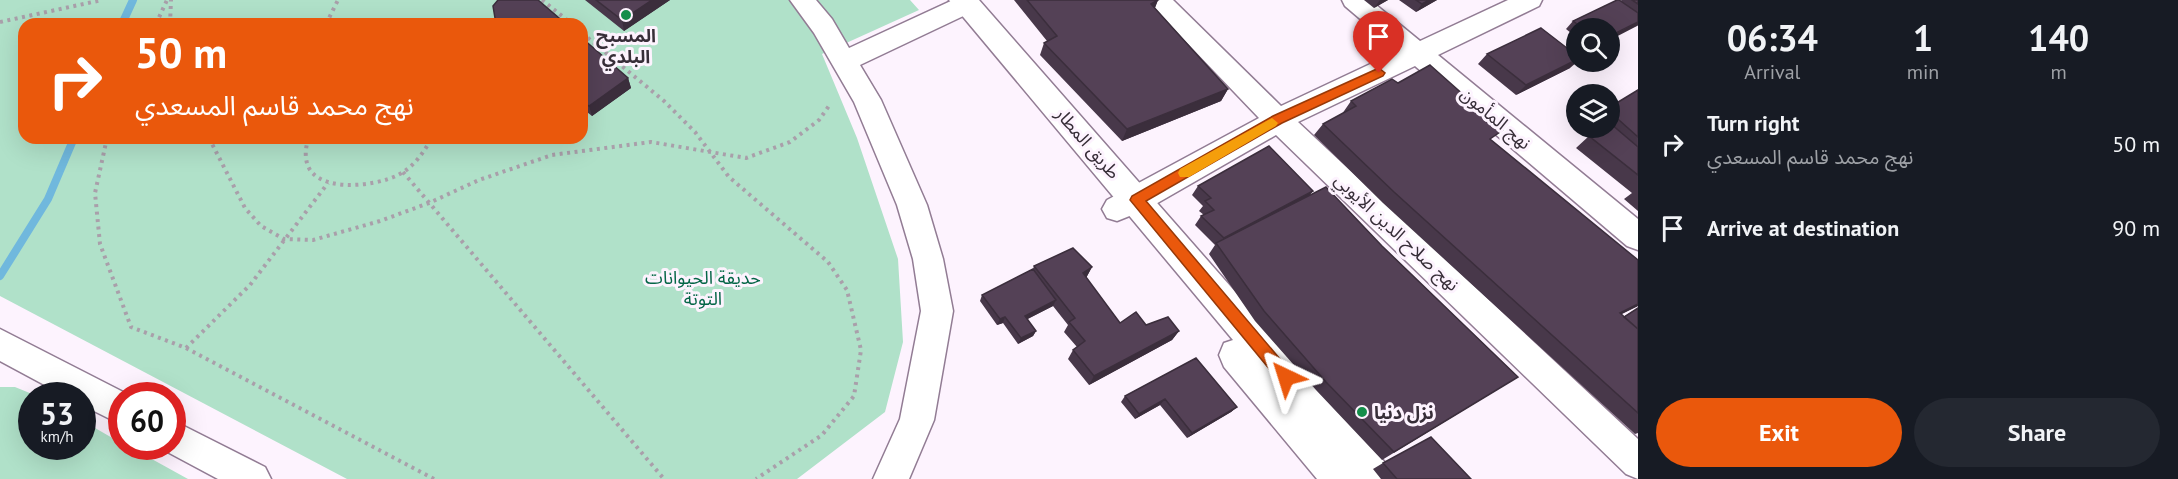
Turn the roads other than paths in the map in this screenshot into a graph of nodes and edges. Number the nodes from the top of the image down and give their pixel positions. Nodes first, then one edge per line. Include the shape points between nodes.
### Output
1 (802, 0) edge
2 (1158, 0) edge
3 (1354, 0) edge
4 (1530, 0) edge
5 (955, 4) edge
6 (1419, 54) junction
7 (843, 62) junction
8 (1278, 120) junction
9 (1127, 205) junction
10 (1638, 237) edge
11 (0, 344) edge
12 (108, 402) edge
13 (186, 443) edge
14 (1638, 462) edge
15 (254, 479) edge
16 (891, 479) edge
17 (1342, 479) edge
18 (1374, 479) edge

1 - 7 street via 823,26
2 - 8 street, نهج صلاح الدين الأيوبي
3 - 6 street, نهج المأمون
4 - 6 street
5 - 7 street
5 - 9 main road, طريق المطار
6 - 8 street
6 - 10 street, نهج المأمون
7 - 16 street via 867,100 912,205 928,259 937,311 917,420
8 - 9 street
8 - 14 street, نهج صلاح الدين الأيوبي
9 - 17 main road, طريق المطار
9 - 18 main road, طريق المطار via 1227,308
11 - 12 street
13 - 15 street

